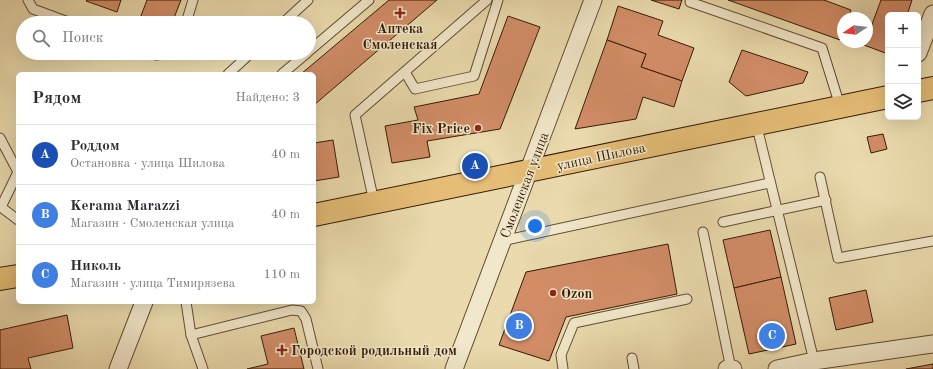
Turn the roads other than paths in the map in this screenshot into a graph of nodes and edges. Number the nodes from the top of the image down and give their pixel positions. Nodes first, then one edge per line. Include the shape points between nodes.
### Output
1 (28, 0) edge
2 (193, 0) edge
3 (308, 0) edge
4 (369, 0) edge
5 (487, 0) edge
6 (498, 0) edge
7 (593, 0) edge
8 (690, 2) dead end
9 (933, 14) edge
10 (52, 16) edge
11 (188, 16) edge
12 (291, 16) edge
13 (316, 45) edge
14 (920, 48) edge
15 (243, 60) edge
16 (299, 60) edge
17 (230, 72) edge
18 (284, 72) edge
19 (405, 72) junction
20 (933, 88) edge
21 (921, 90) edge
22 (885, 98) edge
23 (840, 106) junction
24 (756, 124) junction
25 (0, 138) edge
26 (16, 168) edge
27 (528, 170) junction
28 (16, 176) edge
29 (820, 178) dead end
30 (770, 184) junction
31 (826, 200) junction
32 (374, 202) junction
33 (1, 207) edge
34 (776, 210) junction
35 (316, 215) edge
36 (16, 218) edge
37 (723, 222) dead end
38 (704, 232) dead end
39 (502, 241) junction
40 (933, 241) edge
41 (16, 276) edge
42 (0, 279) edge
43 (687, 299) dead end
44 (143, 304) edge
45 (186, 304) edge
46 (191, 335) junction
47 (933, 344) edge
48 (632, 358) dead end
49 (814, 361) junction
50 (118, 369) edge
51 (203, 369) edge
52 (318, 369) edge
53 (454, 369) edge
54 (563, 369) edge
55 (634, 369) edge
56 (730, 369) edge
57 (777, 369) edge

1 - 10 lane via 33,9
2 - 11 lane
3 - 12 lane
4 - 13 lane
5 - 19 lane
6 - 19 lane via 474,76 415,89
7 - 27 street, Смоленская улица
8 - 23 lane via 822,48
9 - 14 street
15 - 17 lane
16 - 18 lane
19 - 32 lane via 355,115
20 - 21 main road
22 - 23 main road, улица Шилова
23 - 24 main road, улица Шилова
24 - 27 main road, улица Шилова
24 - 30 lane
25 - 26 lane
27 - 32 main road, улица Шилова
27 - 39 street, Смоленская улица
28 - 33 lane
29 - 31 lane
30 - 34 lane
30 - 39 lane
31 - 34 lane
31 - 40 lane via 838,258
32 - 35 main road, улица Шилова
33 - 36 lane
34 - 37 lane
34 - 49 lane
38 - 56 lane
39 - 53 street, Смоленская улица
41 - 42 main road
43 - 54 lane via 574,323 561,355
44 - 50 street
45 - 46 lane
46 - 51 lane
46 - 52 lane via 292,310 301,311 306,319
47 - 49 street
48 - 55 lane
49 - 57 street

